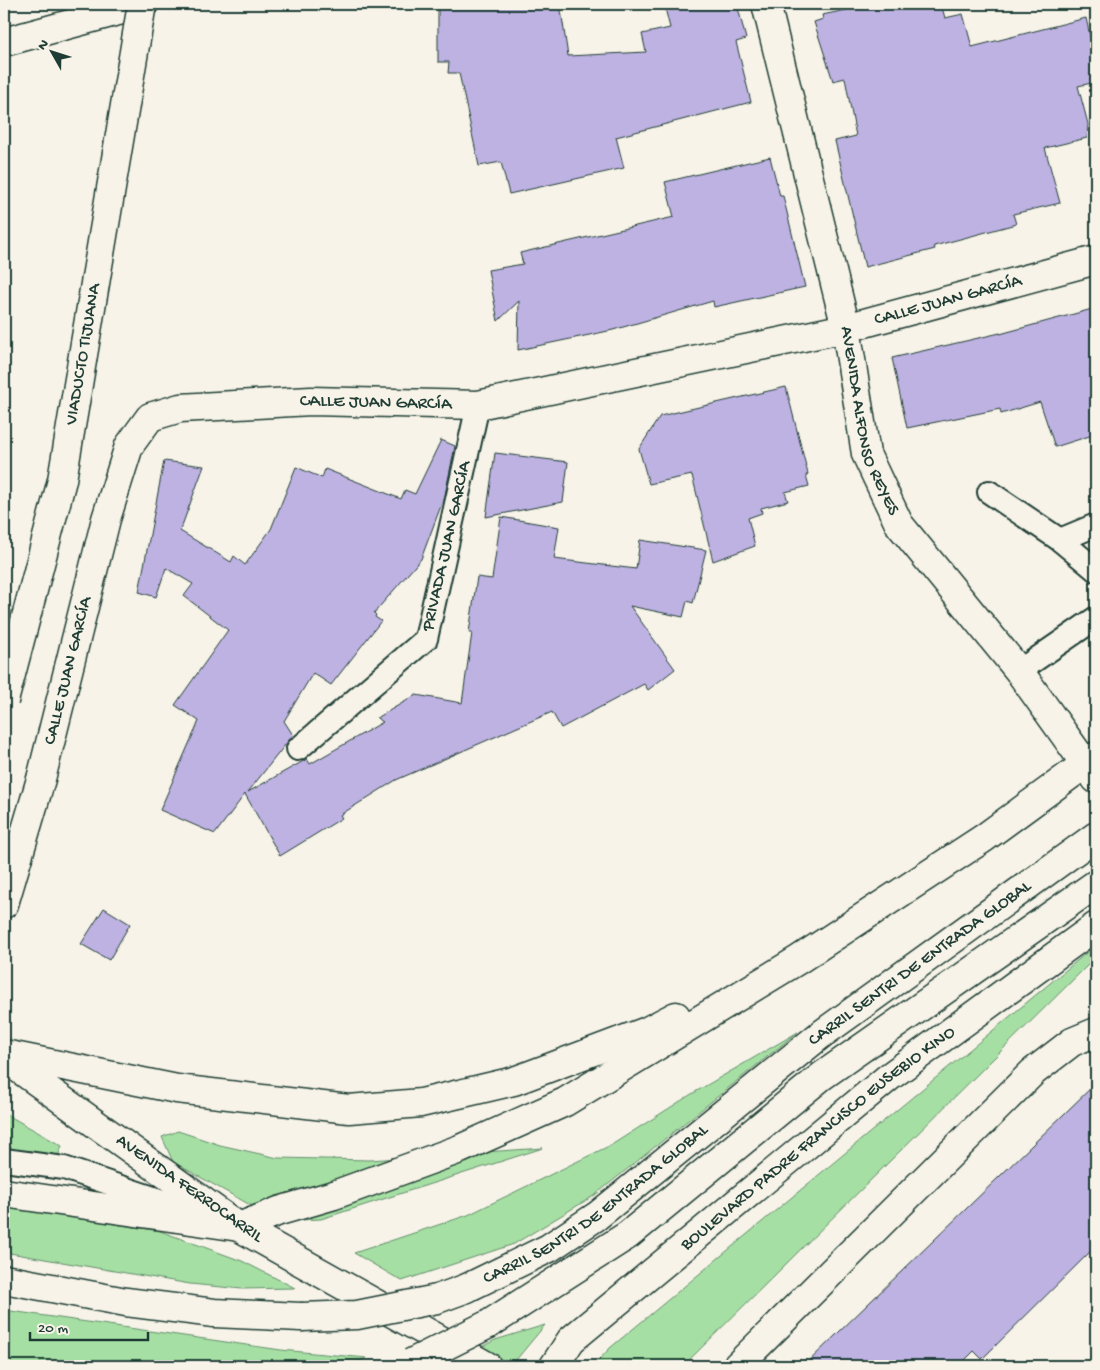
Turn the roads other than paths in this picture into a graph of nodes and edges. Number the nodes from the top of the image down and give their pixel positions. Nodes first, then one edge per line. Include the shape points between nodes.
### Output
1 (128, 4) edge
2 (143, 4) edge
3 (766, 4) edge
4 (4, 42) edge
5 (1096, 260) edge
6 (846, 328) junction
7 (478, 405) junction
8 (989, 492) dead end
9 (1096, 525) edge
10 (1060, 540) junction
11 (1096, 570) edge
12 (1096, 618) edge
13 (4, 663) edge
14 (1019, 672) junction
15 (4, 701) edge
16 (298, 749) dead end
17 (1093, 766) edge
18 (1096, 836) edge
19 (1096, 884) edge
20 (4, 904) edge
21 (1096, 926) edge
22 (798, 960) junction
23 (1096, 1032) edge
24 (4, 1054) edge
25 (4, 1058) edge
26 (4, 1160) edge
27 (4, 1193) edge
28 (239, 1227) junction
29 (4, 1279) edge
30 (407, 1365) edge
31 (487, 1366) edge
32 (554, 1366) edge
33 (737, 1366) edge

1 - 13 main road, VIADUCTO TIJUANA via 49,483
2 - 4 main road
2 - 15 main road, VIADUCTO TIJUANA, bridge via 62,480
3 - 6 main road, AVENIDA ALFONSO REYES
5 - 6 main road, CALLE JUAN GARCÍA
6 - 7 main road, CALLE JUAN GARCÍA
6 - 14 main road, AVENIDA ALFONSO REYES via 866,454 899,524
7 - 16 lane, PRIVADA JUAN GARCÍA via 426,639
7 - 20 main road, CALLE JUAN GARCÍA via 311,401 180,408 150,418 129,446 106,519 41,779
8 - 10 lane
9 - 10 lane
10 - 11 lane
12 - 14 lane
14 - 17 main road, AVENIDA ALFONSO REYES
17 - 22 main road
18 - 29 main road, CARRIL SENTRI DE ENTRADA GLOBAL, bridge via 819,1036 597,1216 549,1248 467,1288 437,1300 357,1316 301,1317 214,1313 126,1302
19 - 30 main road, bridge via 822,1076 628,1235 489,1324
21 - 32 main road, BOULEVARD PADRE FRANCISCO EUSEBIO KINO via 889,1077 571,1340
22 - 24 main road via 638,1034 514,1081 421,1103 349,1109 219,1095
22 - 28 main road via 565,1102 460,1149
23 - 33 main road via 1072,1042 1033,1072
25 - 28 main road, AVENIDA FERROCARRIL
26 - 28 lane via 64,1168
27 - 28 main road
28 - 31 main road, AVENIDA FERROCARRIL

